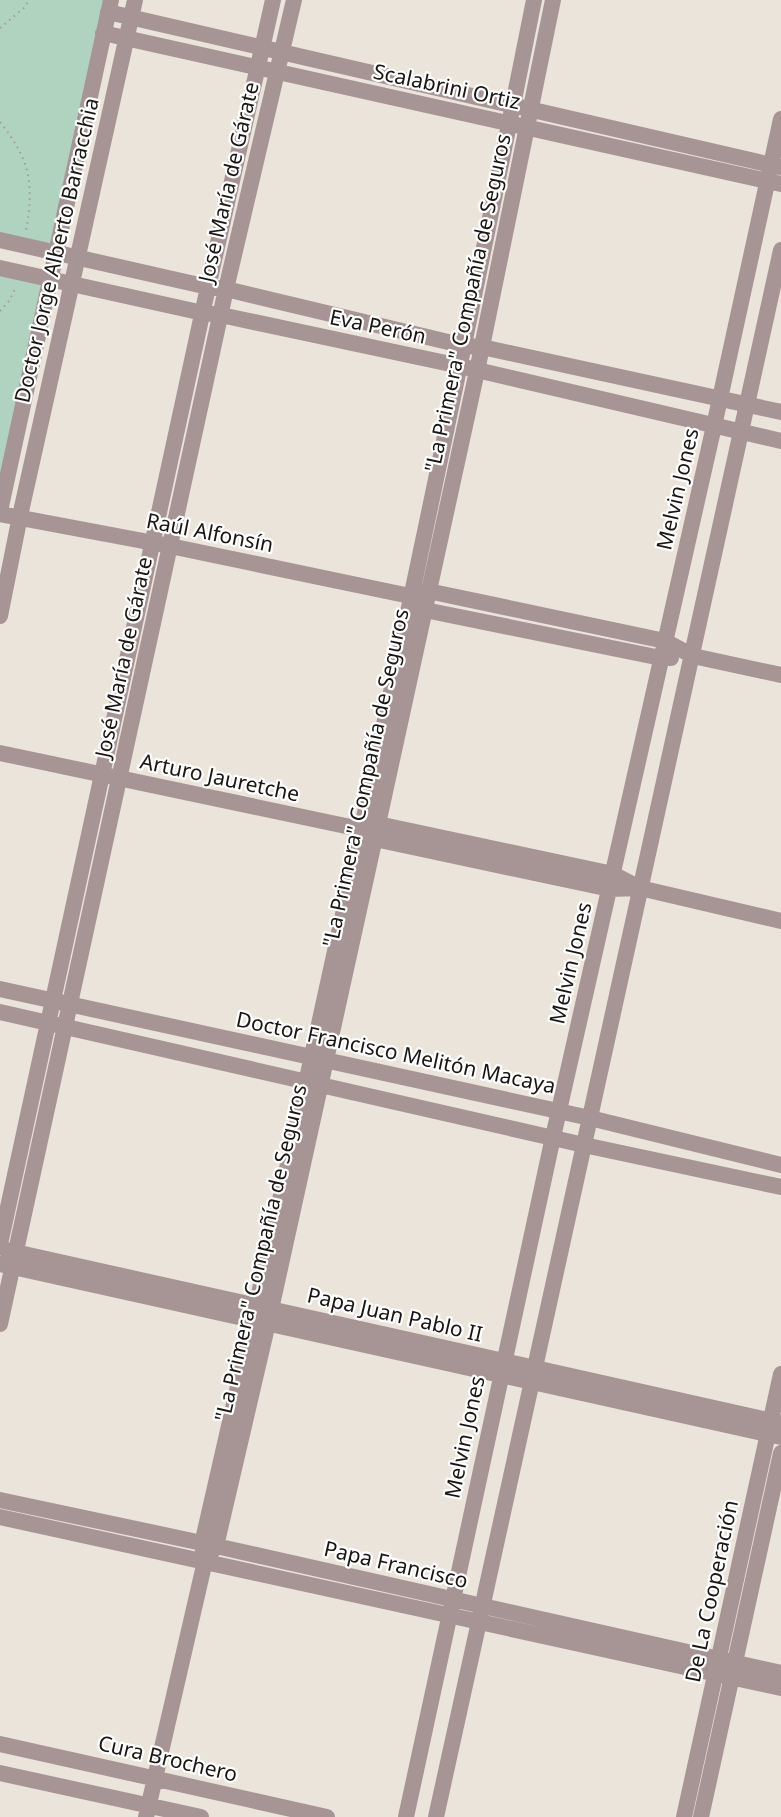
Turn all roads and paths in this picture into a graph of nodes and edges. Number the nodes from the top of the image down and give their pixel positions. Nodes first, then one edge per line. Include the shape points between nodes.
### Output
1 (29, 0) edge
2 (135, 0) edge
3 (273, 0) edge
4 (294, 0) edge
5 (534, 0) edge
6 (553, 0) edge
7 (109, 6) edge
8 (131, 18) junction
9 (0, 28) edge
10 (103, 33) junction
11 (126, 38) junction
12 (262, 48) junction
13 (282, 53) junction
14 (258, 68) junction
15 (277, 72) junction
16 (513, 104) junction
17 (531, 108) junction
18 (781, 119) edge
19 (0, 122) edge
20 (510, 123) junction
21 (527, 127) junction
22 (775, 174) edge
23 (0, 240) edge
24 (24, 245) junction
25 (781, 250) edge
26 (54, 252) junction
27 (77, 257) junction
28 (0, 268) edge
29 (19, 273) junction
30 (49, 280) junction
31 (72, 285) junction
32 (208, 287) junction
33 (226, 289) junction
34 (0, 311) edge
35 (203, 314) junction
36 (221, 315) junction
37 (465, 346) junction
38 (482, 347) junction
39 (460, 366) junction
40 (477, 371) junction
41 (721, 399) junction
42 (747, 405) junction
43 (781, 412) edge
44 (714, 426) junction
45 (741, 432) junction
46 (781, 441) edge
47 (0, 512) edge
48 (20, 516) junction
49 (152, 543) junction
50 (170, 546) junction
51 (428, 591) junction
52 (410, 596) junction
53 (425, 610) junction
54 (0, 616) edge
55 (665, 641) junction
56 (693, 656) junction
57 (662, 658) junction
58 (781, 675) edge
59 (0, 753) edge
60 (101, 776) junction
61 (120, 779) junction
62 (360, 829) junction
63 (377, 832) junction
64 (612, 882) junction
65 (640, 888) junction
66 (781, 921) edge
67 (0, 989) edge
68 (53, 1000) junction
69 (70, 1004) junction
70 (0, 1012) edge
71 (48, 1023) junction
72 (65, 1027) junction
73 (318, 1058) junction
74 (313, 1083) junction
75 (559, 1111) junction
76 (590, 1118) junction
77 (553, 1137) junction
78 (584, 1145) junction
79 (781, 1165) edge
80 (781, 1187) edge
81 (6, 1255) edge
82 (263, 1314) junction
83 (0, 1323) edge
84 (502, 1368) junction
85 (781, 1374) edge
86 (534, 1375) junction
87 (775, 1428) edge
88 (781, 1453) edge
89 (0, 1500) edge
90 (0, 1516) edge
91 (209, 1545) junction
92 (205, 1561) junction
93 (450, 1608) junction
94 (481, 1614) junction
95 (725, 1668) junction
96 (781, 1673) edge
97 (781, 1688) edge
98 (0, 1744) edge
99 (0, 1773) edge
100 (155, 1778) junction
101 (147, 1811) edge
102 (201, 1817) edge
103 (327, 1817) edge
104 (406, 1817) edge
105 (436, 1817) edge
106 (684, 1817) edge
107 (701, 1817) edge

1 - 9 path
2 - 8 street, Doctor Jorge Alberto Barracchia
3 - 12 street, José María de Gárate
4 - 13 street, José María de Gárate
5 - 16 street, "La Primera" Compañía de Seguros
6 - 17 street, "La Primera" Compañía de Seguros
7 - 8 street, Scalabrini Ortiz
7 - 10 street, Doctor Jorge Alberto Barracchia
8 - 11 street, Doctor Jorge Alberto Barracchia
8 - 12 street, Scalabrini Ortiz
10 - 11 street, Scalabrini Ortiz
10 - 26 street, Doctor Jorge Alberto Barracchia
11 - 14 street, Scalabrini Ortiz
11 - 27 street, Doctor Jorge Alberto Barracchia
12 - 13 street, Scalabrini Ortiz
12 - 14 street, José María de Gárate
13 - 15 street, José María de Gárate
13 - 16 street, Scalabrini Ortiz
14 - 15 street, Scalabrini Ortiz
14 - 32 street, José María de Gárate
15 - 20 street, Scalabrini Ortiz
15 - 33 street, José María de Gárate
16 - 17 street, Scalabrini Ortiz
16 - 20 street, "La Primera" Compañía de Seguros
17 - 21 street, "La Primera" Compañía de Seguros
17 - 22 street, Scalabrini Ortiz
18 - 22 street, Melvin Jones
19 - 24 path via 27,167 31,192
20 - 21 street, Scalabrini Ortiz
20 - 37 street, "La Primera" Compañía de Seguros
21 - 22 street, Scalabrini Ortiz
21 - 38 street, "La Primera" Compañía de Seguros
22 - 41 street, Melvin Jones
23 - 24 street, Eva Perón
24 - 26 street, Eva Perón
25 - 42 street
26 - 27 street, Eva Perón
26 - 30 street, Doctor Jorge Alberto Barracchia
27 - 31 street, Doctor Jorge Alberto Barracchia
27 - 32 street, Eva Perón
28 - 29 street, Eva Perón
29 - 30 street, Eva Perón
29 - 34 path via 16,289
30 - 31 street, Eva Perón
30 - 47 street, Doctor Jorge Alberto Barracchia
31 - 35 street, Eva Perón
31 - 48 street, Doctor Jorge Alberto Barracchia
32 - 33 street, Eva Perón
32 - 35 street, José María de Gárate
33 - 36 street, José María de Gárate
33 - 37 street, Eva Perón
35 - 36 street, Eva Perón
35 - 49 street, José María de Gárate
36 - 39 street, Eva Perón
36 - 50 street, José María de Gárate
37 - 38 street, Eva Perón
37 - 39 street, "La Primera" Compañía de Seguros
38 - 40 street, "La Primera" Compañía de Seguros
38 - 41 street, Eva Perón
39 - 40 street, Eva Perón
39 - 52 street, "La Primera" Compañía de Seguros
40 - 44 street, Eva Perón
40 - 51 street, "La Primera" Compañía de Seguros
41 - 42 street, Eva Perón
41 - 44 street, Melvin Jones
42 - 43 street, Eva Perón
42 - 45 street
44 - 45 street, Eva Perón
44 - 55 street, Melvin Jones
45 - 46 street, Eva Perón
45 - 56 street
47 - 48 street, Raúl Alfonsín
48 - 49 street, Raúl Alfonsín
48 - 54 street, Doctor Jorge Alberto Barracchia
49 - 50 street, Raúl Alfonsín
49 - 60 street, José María de Gárate
50 - 52 street, Raúl Alfonsín
50 - 61 street, José María de Gárate
51 - 52 street, Raúl Alfonsín
51 - 53 street, "La Primera" Compañía de Seguros
51 - 55 street, Raúl Alfonsín
52 - 53 street
52 - 62 street, "La Primera" Compañía de Seguros
53 - 57 street, Raúl Alfonsín
53 - 63 street, "La Primera" Compañía de Seguros
55 - 56 street, Raúl Alfonsín
55 - 57 street, Melvin Jones
56 - 57 street, Raúl Alfonsín
56 - 58 street, Raúl Alfonsín
56 - 65 street
57 - 64 street, Melvin Jones
59 - 60 street, Arturo Jauretche
60 - 61 street, Arturo Jauretche
60 - 68 street, José María de Gárate
61 - 62 street, Arturo Jauretche
61 - 69 street, José María de Gárate
62 - 63 street, Arturo Jauretche
62 - 73 street, "La Primera" Compañía de Seguros
63 - 64 street, Arturo Jauretche
63 - 73 street, "La Primera" Compañía de Seguros
64 - 65 street, Arturo Jauretche
64 - 75 street, Melvin Jones
65 - 66 street, Arturo Jauretche
65 - 76 street
67 - 68 street, Doctor Francisco Melitón Macaya
68 - 69 street, Doctor Francisco Melitón Macaya
68 - 71 street, José María de Gárate
69 - 72 street, José María de Gárate
69 - 73 street, Doctor Francisco Melitón Macaya
70 - 71 street
71 - 72 street
71 - 81 street, José María de Gárate
72 - 74 street
72 - 81 street, José María de Gárate
73 - 74 street, "La Primera" Compañía de Seguros
73 - 75 street, Doctor Francisco Melitón Macaya
74 - 77 street
74 - 82 street, "La Primera" Compañía de Seguros
75 - 76 street, Doctor Francisco Melitón Macaya
75 - 77 street, Melvin Jones
76 - 78 street
76 - 79 street, Doctor Francisco Melitón Macaya
77 - 78 street
77 - 84 street, Melvin Jones
78 - 80 street
78 - 86 street
81 - 82 street, Papa Juan Pablo II
81 - 83 street, José María de Gárate
82 - 84 street, Papa Juan Pablo II
82 - 91 street, "La Primera" Compañía de Seguros
84 - 86 street, Papa Juan Pablo II
84 - 93 street, Melvin Jones
85 - 87 street, De La Cooperación
86 - 87 street, Papa Juan Pablo II
86 - 94 street
87 - 95 street, De La Cooperación
88 - 95 street, De La Cooperación
89 - 91 street, Papa Francisco
90 - 92 street, Papa Francisco
91 - 92 street, "La Primera" Compañía de Seguros
91 - 93 street, Papa Francisco
92 - 93 street, Papa Francisco
92 - 100 street, "La Primera" Compañía de Seguros
93 - 94 street, Papa Francisco
93 - 104 street, Melvin Jones
94 - 95 street, Papa Francisco
94 - 105 street
95 - 96 street, Papa Francisco
95 - 97 street, Papa Francisco
95 - 106 street, De La Cooperación
95 - 107 street, De La Cooperación
98 - 100 street, Cura Brochero
99 - 101 street
100 - 101 street, "La Primera" Compañía de Seguros
100 - 103 street, Cura Brochero
101 - 102 street

